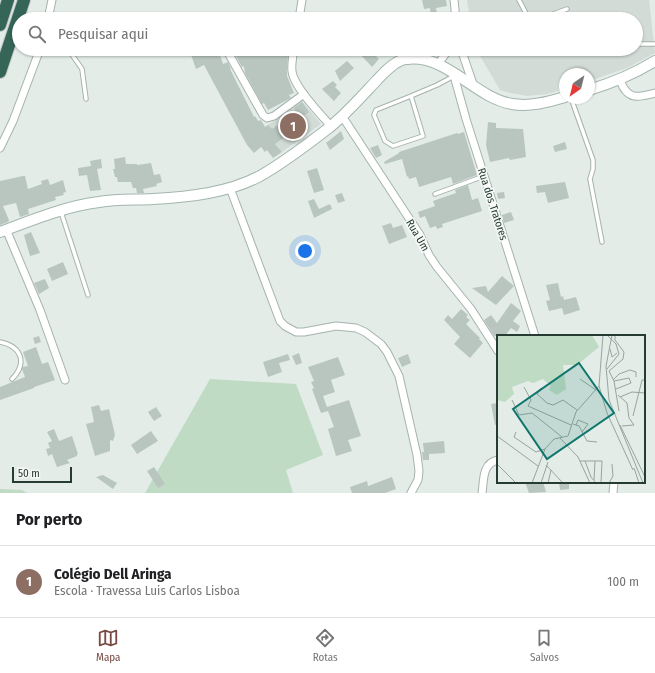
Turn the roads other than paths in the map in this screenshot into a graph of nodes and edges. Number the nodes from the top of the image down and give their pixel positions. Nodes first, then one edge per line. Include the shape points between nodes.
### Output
1 (8, 0) edge
2 (24, 0) edge
3 (52, 0) edge
4 (302, 0) edge
5 (454, 0) edge
6 (519, 0) edge
7 (567, 9) dead end
8 (20, 12) edge
9 (49, 12) edge
10 (300, 12) edge
11 (455, 12) edge
12 (525, 12) edge
13 (559, 12) edge
14 (0, 24) edge
15 (12, 36) edge
16 (643, 44) edge
17 (655, 44) edge
18 (37, 56) edge
19 (73, 56) edge
20 (230, 56) edge
21 (293, 56) edge
22 (444, 56) edge
23 (463, 56) edge
24 (655, 61) edge
25 (438, 64) junction
26 (0, 72) edge
27 (453, 74) junction
28 (620, 80) junction
29 (474, 87) junction
30 (595, 88) edge
31 (655, 93) edge
32 (304, 94) junction
33 (411, 96) junction
34 (559, 99) edge
35 (86, 100) dead end
36 (573, 104) edge
37 (342, 116) junction
38 (331, 126) junction
39 (0, 148) edge
40 (484, 176) junction
41 (230, 188) junction
42 (435, 194) dead end
43 (60, 211) junction
44 (3, 230) edge
45 (602, 242) dead end
46 (88, 295) dead end
47 (535, 335) edge
48 (0, 342) edge
49 (497, 349) edge
50 (12, 379) dead end
51 (65, 380) dead end
52 (497, 460) edge
53 (614, 483) edge
54 (411, 493) edge
55 (482, 493) edge
56 (613, 493) edge

1 - 14 highway
2 - 8 highway
3 - 9 street
4 - 10 street
5 - 11 street
6 - 12 lane
7 - 13 lane
15 - 26 highway
16 - 17 lane
18 - 39 street
19 - 35 lane via 82,69
20 - 32 street via 267,118 274,116
21 - 32 street via 293,76
22 - 25 street
23 - 29 street
24 - 28 main road
25 - 27 main road
25 - 37 main road via 419,59 399,61
27 - 29 main road
27 - 33 lane via 437,85
27 - 40 street, Rua dos Tratores
28 - 30 main road
28 - 31 street via 623,89 629,95
29 - 34 main road via 490,97 514,105 545,103
32 - 38 street
33 - 33 lane via 376,110 374,115 384,141 393,146 423,136
36 - 45 lane via 593,160 590,179
37 - 38 main road
37 - 49 street, Rua Um via 420,235 429,255 471,309
38 - 41 main road via 283,162 260,176
40 - 42 lane
40 - 47 street, Rua dos Tratores
41 - 43 main road via 185,196 101,201
41 - 54 street via 280,321 296,332 336,326 356,328 372,337 387,352 399,376 417,455 418,480
43 - 44 main road
43 - 46 lane
44 - 51 street via 40,310
48 - 50 lane via 14,347 22,361 18,374
52 - 55 street via 486,468
53 - 56 street

